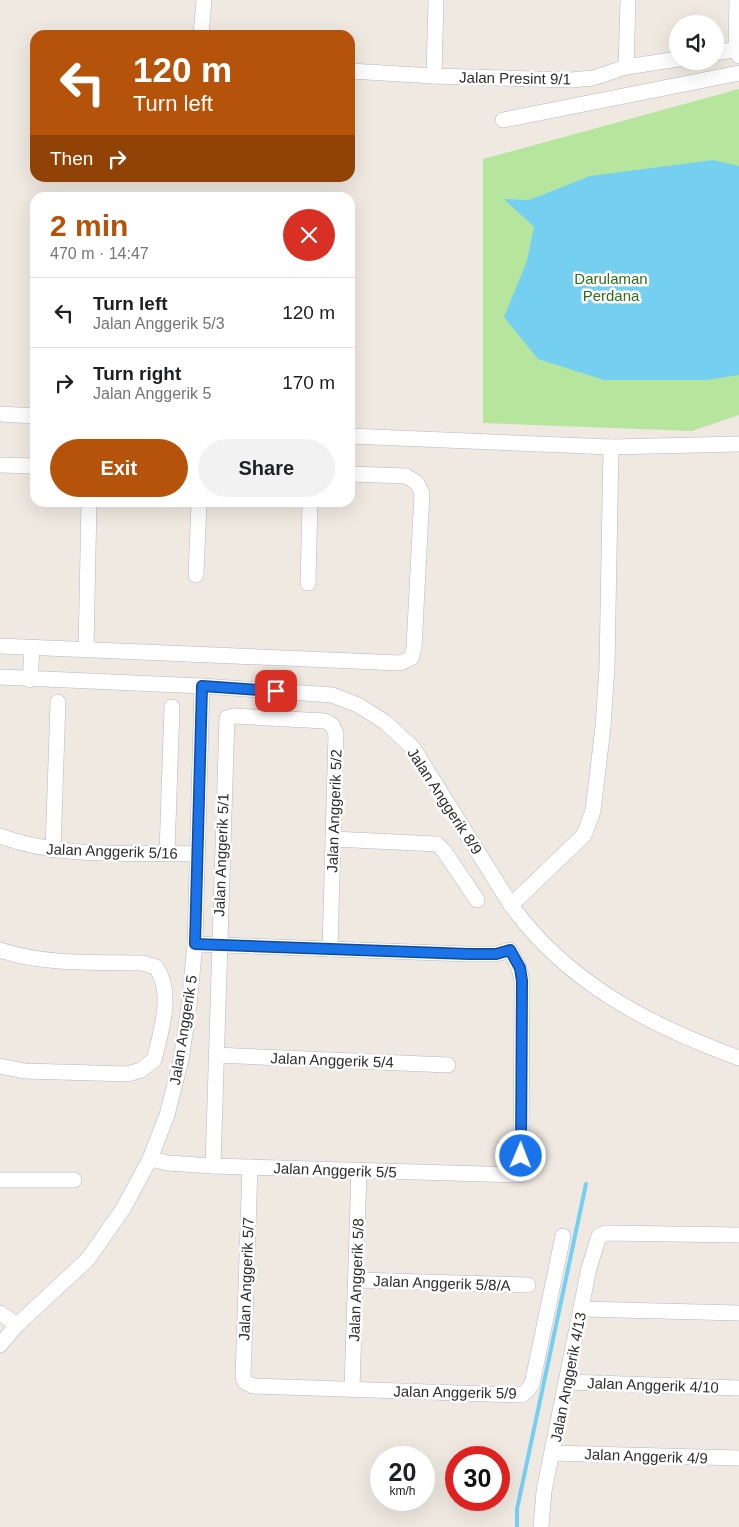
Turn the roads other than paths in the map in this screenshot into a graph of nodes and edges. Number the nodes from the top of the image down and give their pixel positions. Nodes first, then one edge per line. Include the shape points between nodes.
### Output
1 (204, 0) edge
2 (436, 0) edge
3 (628, 0) edge
4 (737, 0) edge
5 (201, 30) edge
6 (738, 51) edge
7 (724, 52) edge
8 (669, 60) edge
9 (626, 67) junction
10 (355, 71) edge
11 (739, 74) edge
12 (434, 76) junction
13 (503, 120) dead end
14 (0, 414) edge
15 (30, 416) edge
16 (355, 436) edge
17 (739, 444) edge
18 (611, 447) junction
19 (0, 465) edge
20 (30, 466) edge
21 (355, 474) edge
22 (90, 507) edge
23 (199, 507) edge
24 (310, 507) edge
25 (196, 575) dead end
26 (308, 583) dead end
27 (0, 646) edge
28 (32, 648) junction
29 (86, 650) junction
30 (0, 677) edge
31 (30, 680) junction
32 (202, 686) junction
33 (58, 702) dead end
34 (172, 707) dead end
35 (281, 719) joint
36 (0, 836) edge
37 (333, 839) junction
38 (53, 850) junction
39 (167, 853) junction
40 (196, 854) junction
41 (477, 900) dead end
42 (511, 905) junction
43 (195, 944) junction
44 (219, 945) junction
45 (330, 949) junction
46 (0, 950) edge
47 (216, 1056) junction
48 (739, 1058) edge
49 (448, 1065) dead end
50 (0, 1066) edge
51 (150, 1159) junction
52 (213, 1166) junction
53 (250, 1168) junction
54 (359, 1170) junction
55 (0, 1180) edge
56 (74, 1180) dead end
57 (739, 1235) edge
58 (563, 1236) dead end
59 (356, 1280) junction
60 (528, 1285) dead end
61 (581, 1309) junction
62 (0, 1313) edge
63 (739, 1313) edge
64 (17, 1326) junction
65 (0, 1345) edge
66 (567, 1382) junction
67 (253, 1386) joint
68 (739, 1388) edge
69 (352, 1390) junction
70 (552, 1453) junction
71 (739, 1458) edge
72 (541, 1527) edge
73 (552, 1527) edge

1 - 5 street
2 - 12 street
3 - 9 street
4 - 6 street
6 - 7 street
8 - 9 street, Jalan Presint 9/1
9 - 12 street, Jalan Presint 9/1 via 593,78 571,80
10 - 12 street, Jalan Presint 9/1
11 - 13 street
14 - 15 street
16 - 18 street
17 - 18 street
18 - 42 street via 607,667 593,811 584,835
19 - 20 street
21 - 29 street via 406,476 417,483 422,493 412,658 400,663
22 - 29 street
23 - 25 street
24 - 26 street
27 - 28 street
28 - 29 street
28 - 31 street
30 - 31 street, Jalan Anggerik 8/9
31 - 32 street, Jalan Anggerik 8/9
32 - 40 street, Jalan Anggerik 5
32 - 42 street, Jalan Anggerik 8/9 via 332,695 358,705 385,722 413,748
33 - 38 street
34 - 39 street
35 - 37 street, Jalan Anggerik 5/2 via 324,722 332,726 336,734
35 - 44 street, Jalan Anggerik 5/1 via 226,718
36 - 38 street, Jalan Anggerik 5/16 via 24,845
37 - 41 street via 436,844
37 - 45 street, Jalan Anggerik 5/2
38 - 39 street, Jalan Anggerik 5/16
39 - 40 street, Jalan Anggerik 5/16
40 - 43 street, Jalan Anggerik 5
42 - 48 street, Jalan Anggerik 8/9 via 552,953 627,1009 683,1037
43 - 44 street
43 - 51 street, Jalan Anggerik 5 via 181,1060 167,1115
44 - 45 street
44 - 47 street, Jalan Anggerik 5/1
45 - 54 street, Jalan Anggerik 5/5 via 469,954 496,954 510,950 520,968 522,981 521,1175
46 - 50 street via 45,960 142,964 156,967 164,978 163,1022 154,1060 141,1070 128,1074 25,1071
47 - 49 street, Jalan Anggerik 5/4
47 - 52 street, Jalan Anggerik 5/1
51 - 52 street, Jalan Anggerik 5/5 via 168,1164
51 - 64 street, Jalan Anggerik 5 via 123,1209 88,1259
52 - 53 street, Jalan Anggerik 5/5
53 - 54 street, Jalan Anggerik 5/5
53 - 67 street, Jalan Anggerik 5/7 via 243,1377
54 - 59 street, Jalan Anggerik 5/8
55 - 56 street
57 - 61 street, Jalan Anggerik 4/13 via 606,1233 599,1236
58 - 69 street, Jalan Anggerik 5/9 via 532,1384 526,1392 521,1395
59 - 60 street, Jalan Anggerik 5/8/A
59 - 69 street, Jalan Anggerik 5/8
61 - 63 street
61 - 66 street, Jalan Anggerik 4/13
62 - 64 street
64 - 65 street, Jalan Anggerik 5
66 - 68 street, Jalan Anggerik 4/10
66 - 70 street, Jalan Anggerik 4/13
67 - 69 street, Jalan Anggerik 5/9
70 - 71 street, Jalan Anggerik 4/9
70 - 72 street, Jalan Anggerik 4/13
72 - 73 street

